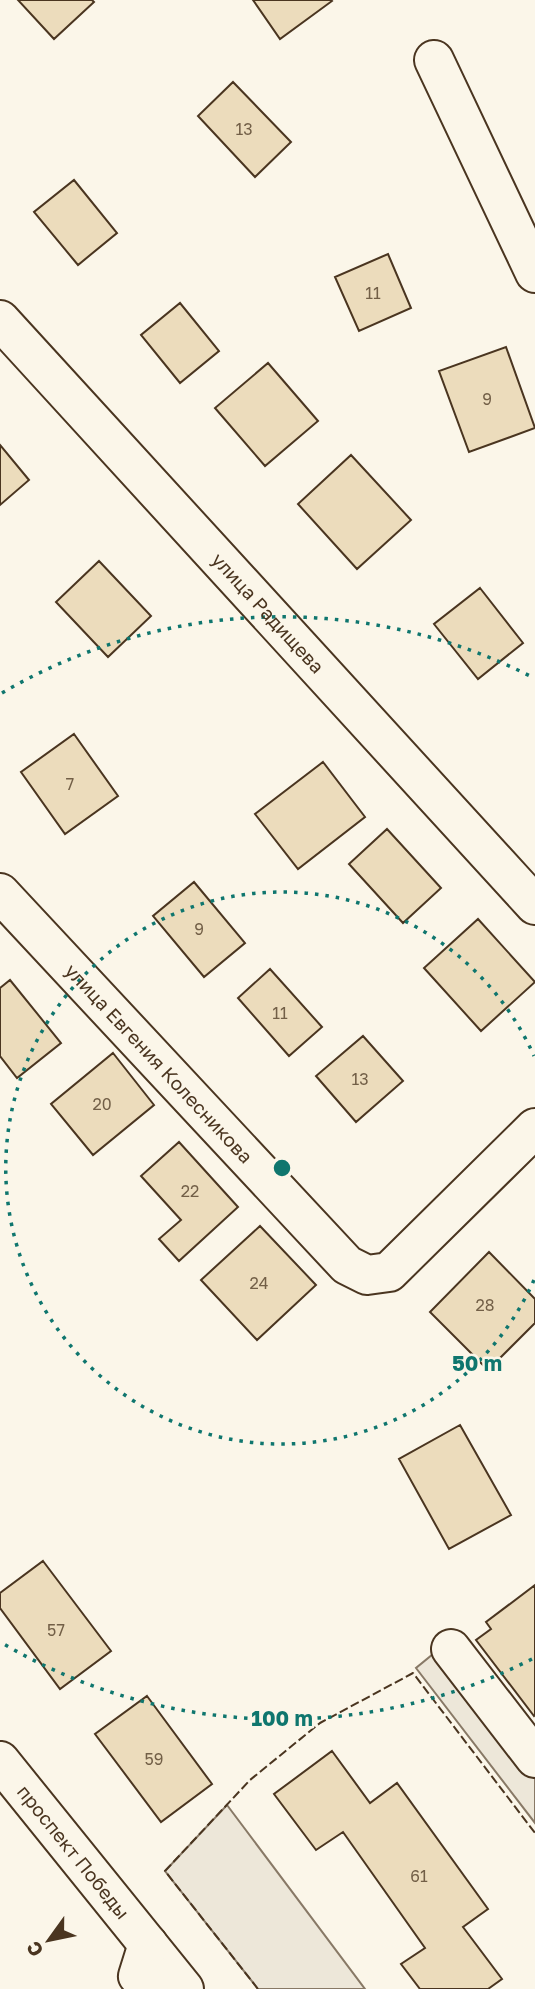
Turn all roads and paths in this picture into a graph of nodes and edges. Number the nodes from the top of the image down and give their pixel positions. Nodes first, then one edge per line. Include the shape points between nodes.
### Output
1 (434, 60) dead end
2 (535, 273) edge
3 (0, 320) edge
4 (0, 893) edge
5 (535, 905) edge
6 (535, 1128) edge
7 (452, 1650) dead end
8 (535, 1758) edge
9 (0, 1761) edge
10 (142, 1975) edge
11 (184, 1989) edge

1 - 2 street
3 - 5 street, улица Радищева
4 - 6 street, улица Евгения Колесникова via 347,1265 368,1275 389,1272
7 - 8 street
9 - 10 street, проспект Победы
10 - 11 street, проспект Победы

